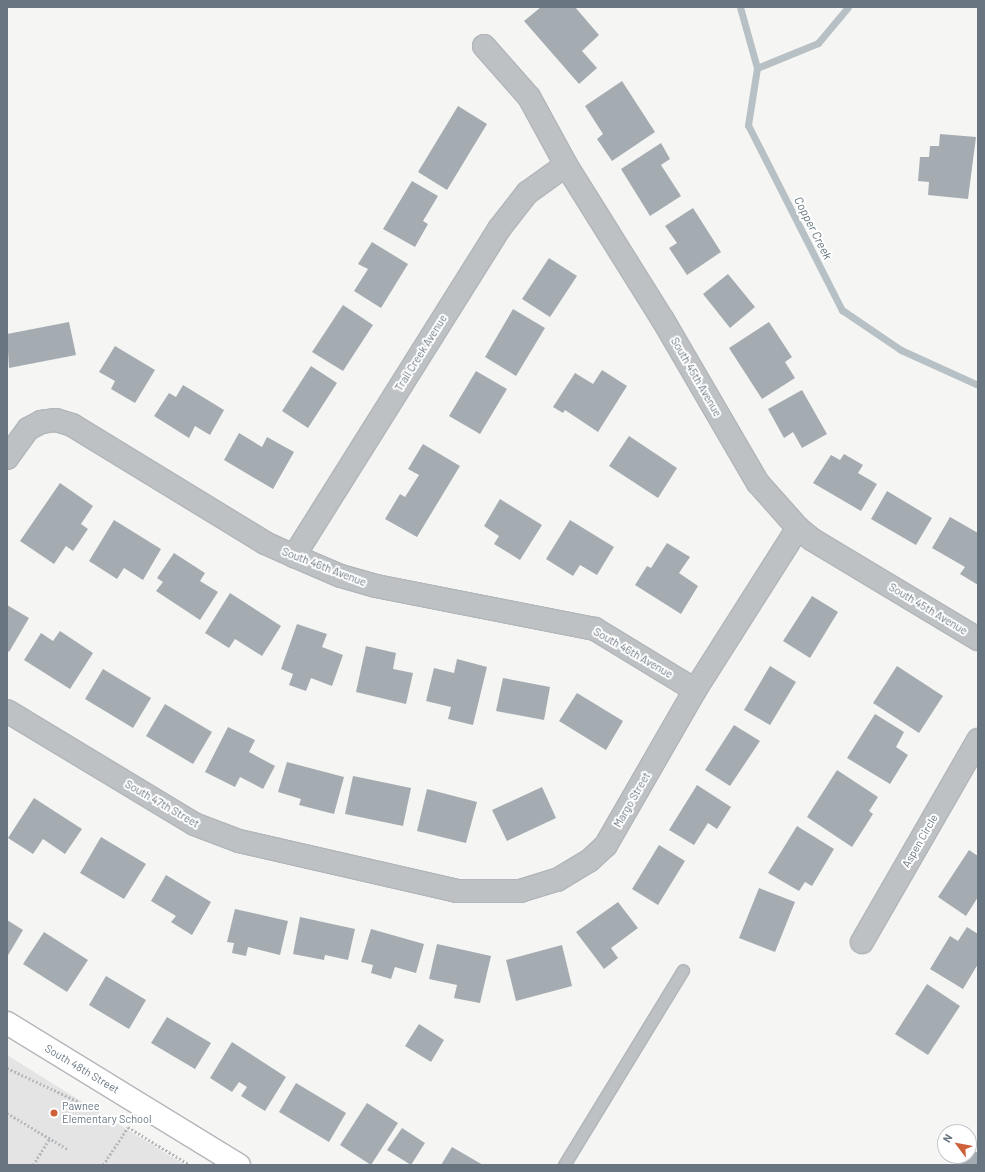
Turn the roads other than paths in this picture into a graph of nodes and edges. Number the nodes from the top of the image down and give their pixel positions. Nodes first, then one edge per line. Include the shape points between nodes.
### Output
1 (484, 46) dead end
2 (566, 165) junction
3 (7, 458) edge
4 (798, 528) junction
5 (294, 556) junction
6 (978, 639) edge
7 (695, 690) junction
8 (7, 711) edge
9 (978, 740) edge
10 (355, 868) joint
11 (862, 942) dead end
12 (683, 970) dead end
13 (7, 1023) edge
14 (239, 1165) edge
15 (564, 1165) edge

1 - 2 street, South 45th Avenue via 529,97
2 - 4 street, South 45th Avenue via 662,320 758,483
2 - 5 street, Trail Creek Avenue via 527,193 499,229
3 - 5 street, South 46th Avenue via 28,429 41,422 56,420 72,425 265,543
4 - 6 street, South 45th Avenue via 813,540
4 - 7 street, Margo Street
5 - 7 street, South 46th Avenue via 341,576 376,586 595,629
7 - 10 street, Margo Street via 606,845 589,861 557,880 520,891 457,891
8 - 10 street, South 47th Street via 194,824 239,842
9 - 11 street, Aspen Circle
12 - 15 lane
13 - 14 street, South 48th Street

